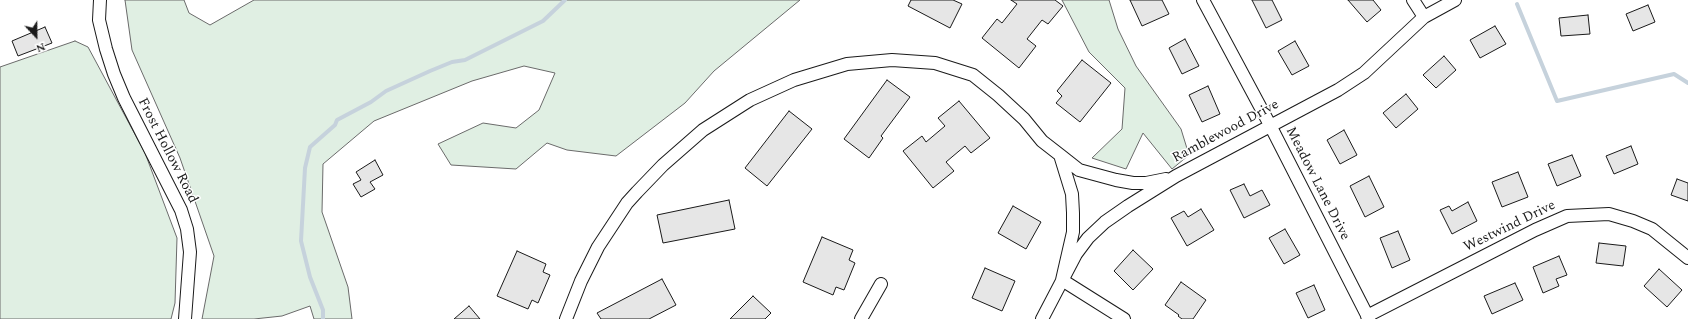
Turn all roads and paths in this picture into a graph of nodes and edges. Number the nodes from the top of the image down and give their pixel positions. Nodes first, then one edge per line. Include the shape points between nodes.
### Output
1 (100, 0) edge
2 (1203, 0) edge
3 (1413, 0) edge
4 (1455, 0) edge
5 (1424, 17) junction
6 (1270, 125) junction
7 (1060, 155) junction
8 (1176, 176) junction
9 (1688, 258) edge
10 (1062, 280) junction
11 (881, 284) dead end
12 (1368, 317) edge
13 (186, 319) edge
14 (566, 319) edge
15 (861, 319) edge
16 (1042, 319) edge
17 (1124, 319) edge

1 - 13 street, Frost Hollow Road via 99,20 114,74 181,210 187,229 190,252
2 - 6 street, Meadow Lane Drive
3 - 5 street
4 - 5 street, Ramblewood Drive
5 - 6 street, Ramblewood Drive via 1364,73 1338,90
6 - 8 street, Ramblewood Drive
6 - 12 street, Meadow Lane Drive
7 - 8 street via 1079,170 1116,180 1146,183
7 - 10 street via 1072,194 1073,217 1073,232
7 - 14 street via 1042,141 1024,119 998,95 973,75 935,63 892,60 847,64 794,80 750,100 703,130 637,192 598,247
8 - 10 street, Ramblewood Drive via 1104,222 1076,254
9 - 12 street, Westwind Drive via 1652,229 1633,221 1609,214 1567,216
10 - 16 street, Ramblewood Drive
10 - 17 street
11 - 15 street

